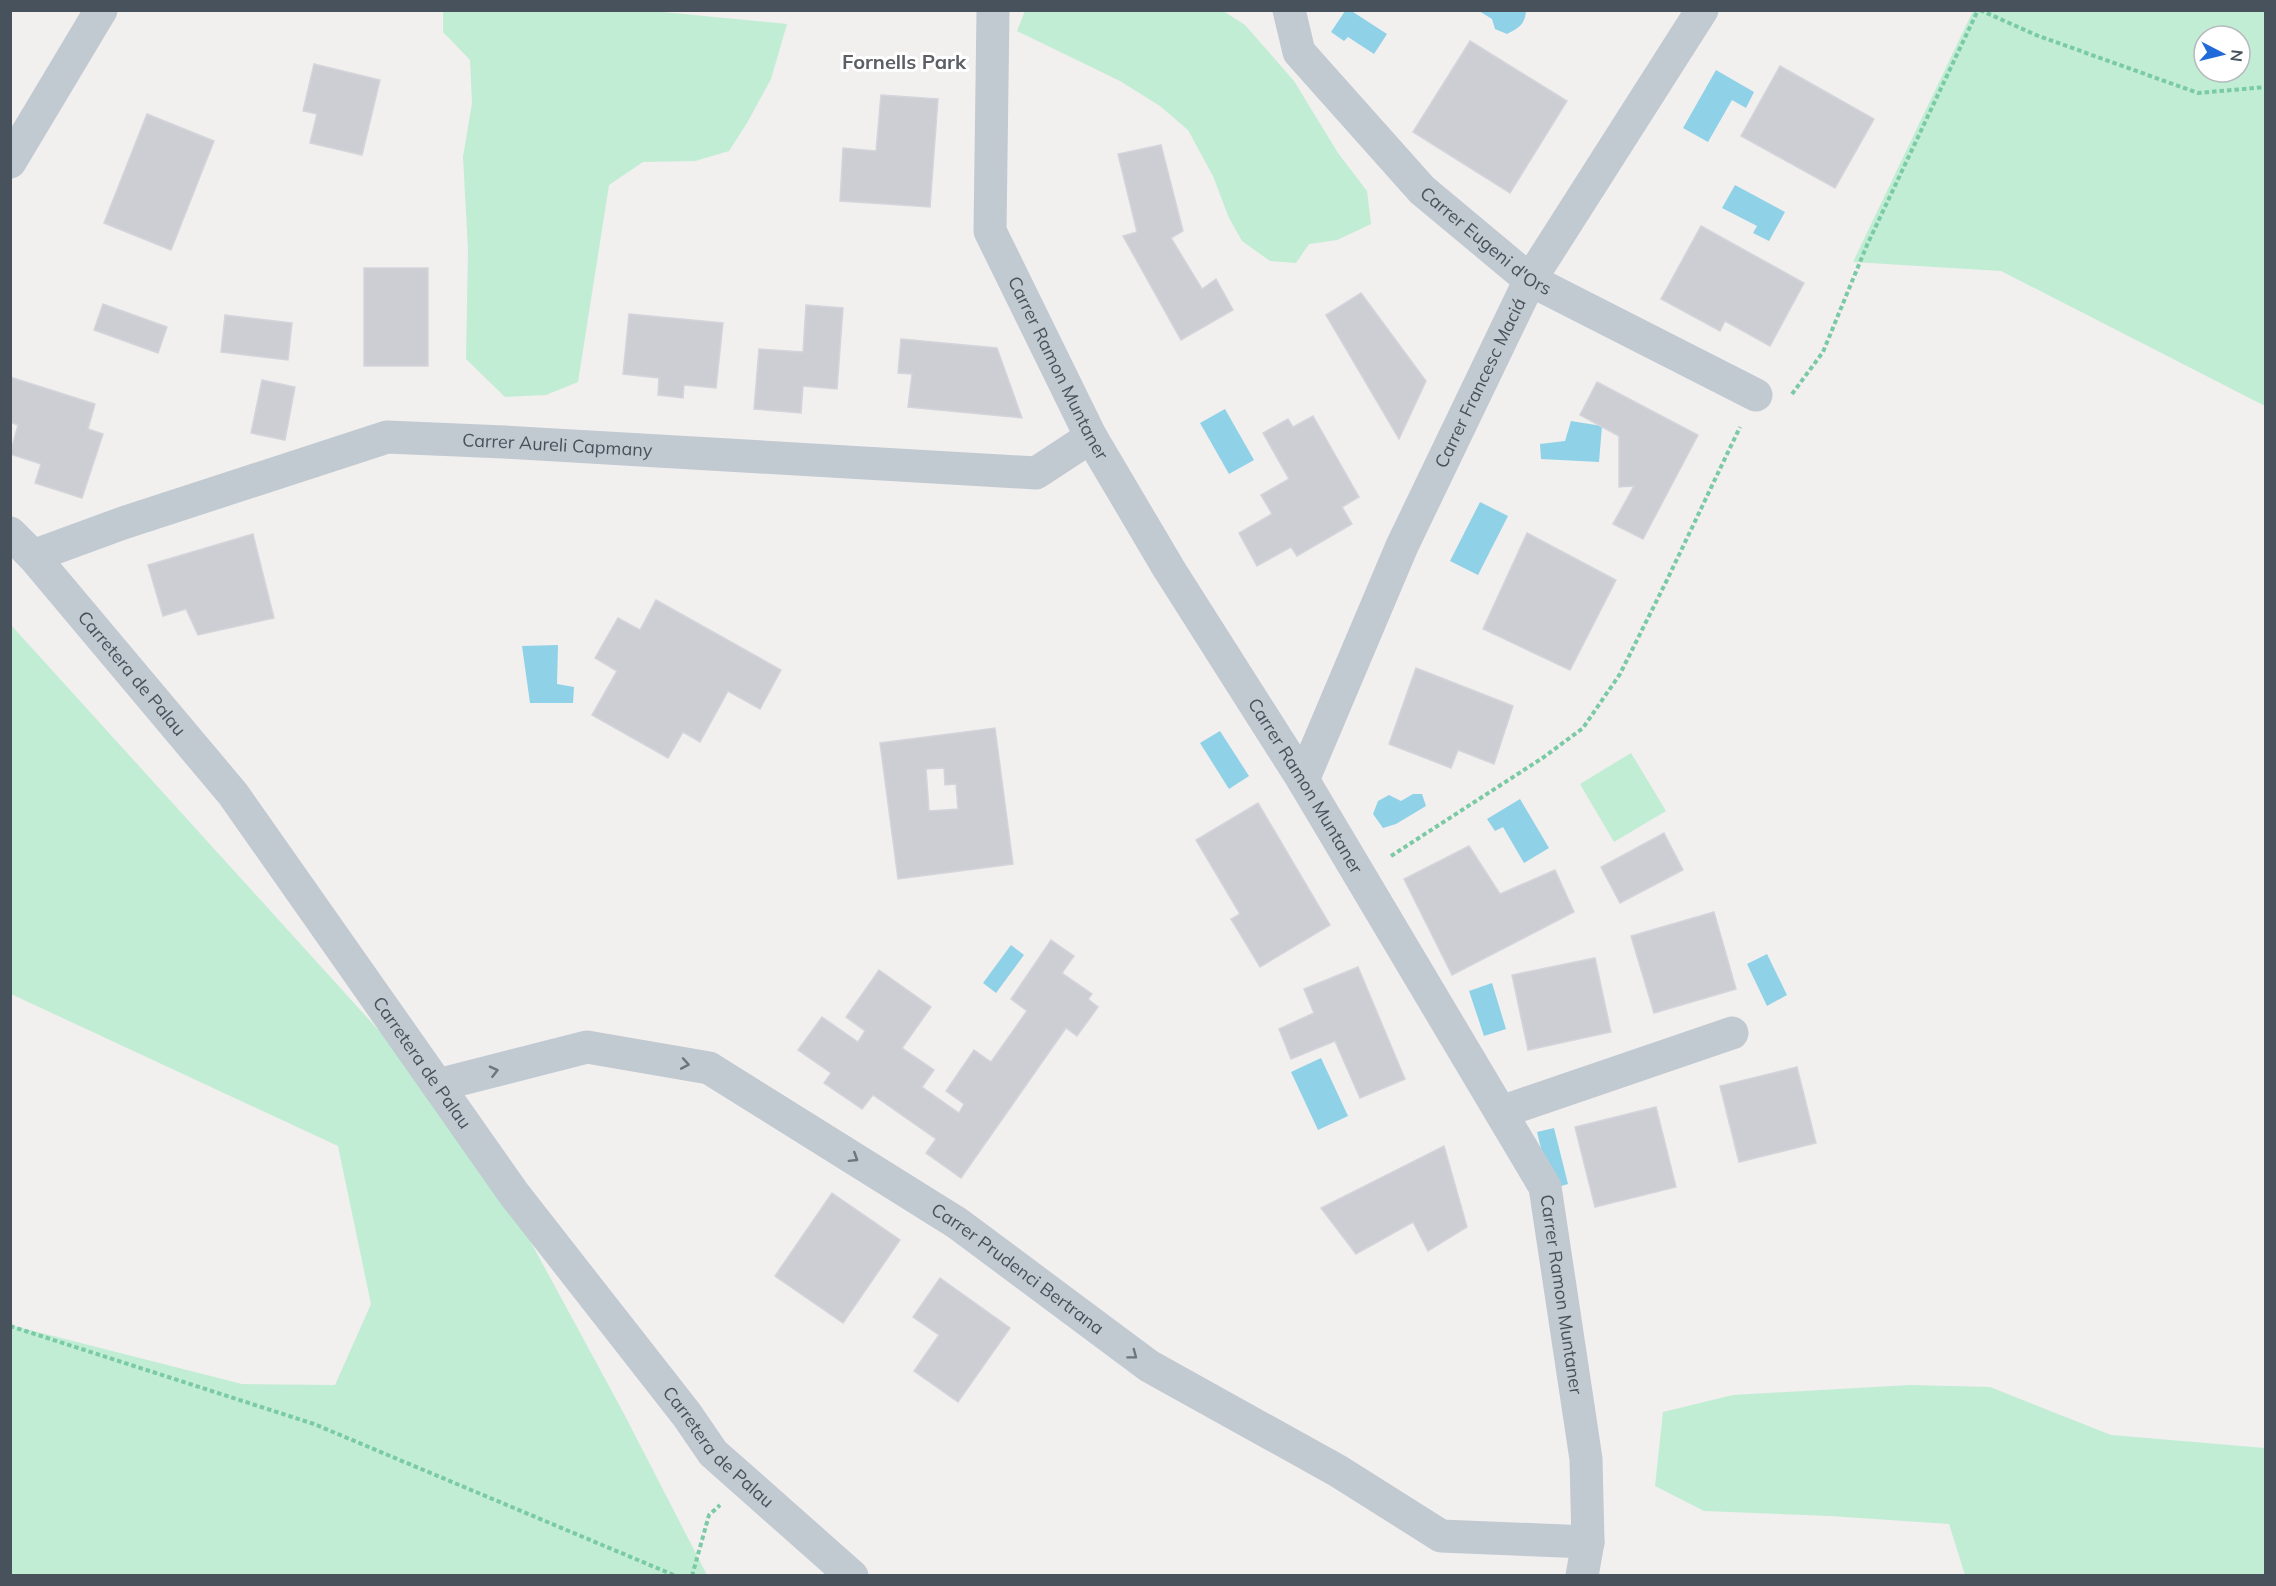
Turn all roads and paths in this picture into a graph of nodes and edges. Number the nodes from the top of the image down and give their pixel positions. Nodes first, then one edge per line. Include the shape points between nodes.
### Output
1 (101, 10) edge
2 (993, 10) edge
3 (1289, 10) edge
4 (1702, 10) edge
5 (1979, 10) edge
6 (2265, 87) edge
7 (10, 162) edge
8 (1530, 280) junction
9 (1756, 395) junction
10 (1091, 437) junction
11 (10, 533) edge
12 (33, 556) junction
13 (1303, 780) junction
14 (1360, 875) junction
15 (1732, 1032) dead end
16 (438, 1085) junction
17 (1501, 1112) junction
18 (10, 1326) edge
19 (745, 1481) junction
20 (1588, 1542) junction
21 (676, 1575) edge
22 (692, 1575) edge
23 (852, 1575) edge
24 (1582, 1575) edge

1 - 7 street
2 - 10 street, Carrer Ramon Muntaner via 990,231
3 - 8 street, Carrer Eugeni d'Ors via 1299,52 1422,190
4 - 8 street, Carrer Francesc Maciá
5 - 6 path via 2036,35 2198,93
5 - 9 path via 1867,245 1823,352 1789,398
8 - 9 street, Carrer Eugeni d'Ors
8 - 13 street, Carrer Francesc Maciá via 1402,546
9 - 14 path via 1620,674 1583,728
10 - 12 street, Carrer Aureli Capmany via 1036,473 387,437
10 - 13 street, Carrer Ramon Muntaner via 1169,569
11 - 12 street, Carretera de Palau
12 - 16 street, Carretera de Palau via 233,794
13 - 14 street, Carrer Ramon Muntaner
14 - 17 street, Carrer Ramon Muntaner
15 - 17 street
16 - 19 street, Carretera de Palau via 514,1194 713,1453
16 -> 20 street, Carrer Prudenci Bertrana via 587,1047 709,1068 957,1223 1149,1366 1338,1471 1441,1536
17 - 20 street, Carrer Ramon Muntaner via 1545,1187 1586,1459
18 - 21 path via 314,1424
19 - 22 path via 709,1515
19 - 23 street, Carretera de Palau
20 - 24 street, Carrer Ramon Muntaner

